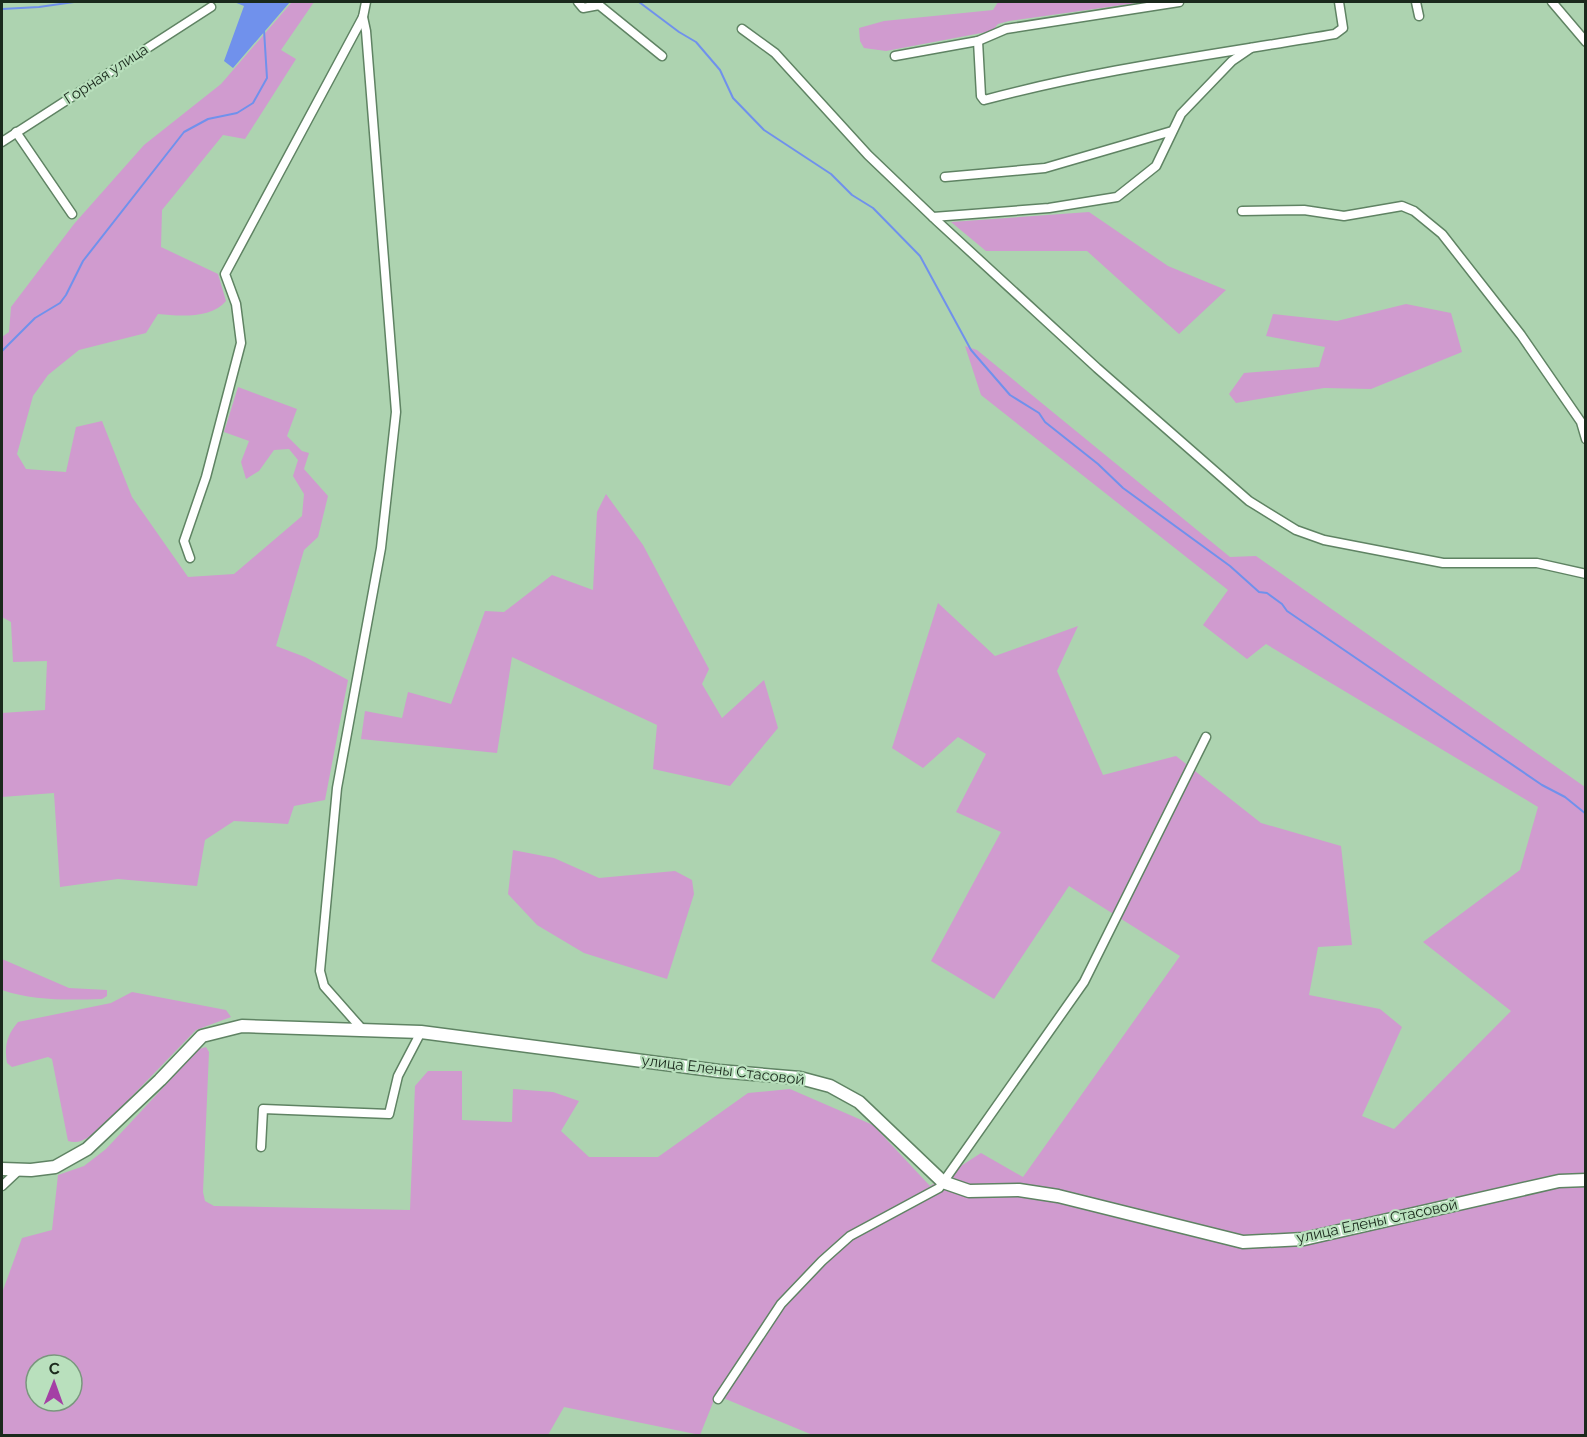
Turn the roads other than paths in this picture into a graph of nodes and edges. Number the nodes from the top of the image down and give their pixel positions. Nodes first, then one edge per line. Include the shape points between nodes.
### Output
1 (366, 2) edge
2 (578, 2) edge
3 (1179, 2) edge
4 (1339, 2) edge
5 (1416, 2) edge
6 (1552, 2) edge
7 (211, 7) dead end
8 (1419, 16) dead end
9 (363, 17) junction
10 (742, 29) dead end
11 (978, 41) junction
12 (1586, 42) edge
13 (1254, 46) junction
14 (662, 56) dead end
15 (896, 56) dead end
16 (1172, 131) junction
17 (16, 132) junction
18 (2, 142) edge
19 (945, 177) dead end
20 (1242, 211) dead end
21 (72, 214) dead end
22 (933, 217) junction
23 (1586, 439) edge
24 (189, 558) dead end
25 (1586, 574) edge
26 (1206, 737) dead end
27 (362, 1029) junction
28 (421, 1032) junction
29 (261, 1147) dead end
30 (2, 1169) edge
31 (20, 1170) junction
32 (1586, 1180) edge
33 (943, 1182) junction
34 (2, 1186) edge
35 (718, 1399) dead end

1 - 9 street
2 - 14 street via 583,8 599,5
3 - 11 street via 1006,29
4 - 13 street via 1343,28 1335,34
5 - 8 street
6 - 12 street
7 - 17 street, Горная улица
9 - 24 street via 225,274 236,304 241,343 206,477 184,541
9 - 27 street via 396,412 381,548 337,788 320,971 324,987
10 - 22 street via 775,53 868,155
11 - 13 street via 984,100 1035,86
11 - 15 street
13 - 16 street via 1232,61 1181,114
16 - 19 street via 1045,168
16 - 22 street via 1156,166 1117,197 1049,208
17 - 18 street, Горная улица
17 - 21 street
20 - 23 street via 1304,210 1344,216 1402,206 1414,211 1442,234 1521,335 1581,422
22 - 25 street via 1249,501 1296,530 1324,540 1443,563 1537,563
26 - 33 street via 1084,982
27 - 28 main road, улица Елены Стасовой
27 - 31 main road, улица Елены Стасовой via 242,1026 202,1036 87,1149 55,1167
28 - 29 street via 398,1076 389,1114 263,1109
28 - 33 main road, улица Елены Стасовой via 800,1078 830,1086 872,1112
30 - 31 main road, улица Елены Стасовой
31 - 34 street
32 - 33 main road, улица Елены Стасовой via 1559,1181 1305,1239 1244,1242 1058,1196 1019,1190 969,1191
33 - 35 street via 939,1188 850,1236 822,1261 781,1304

